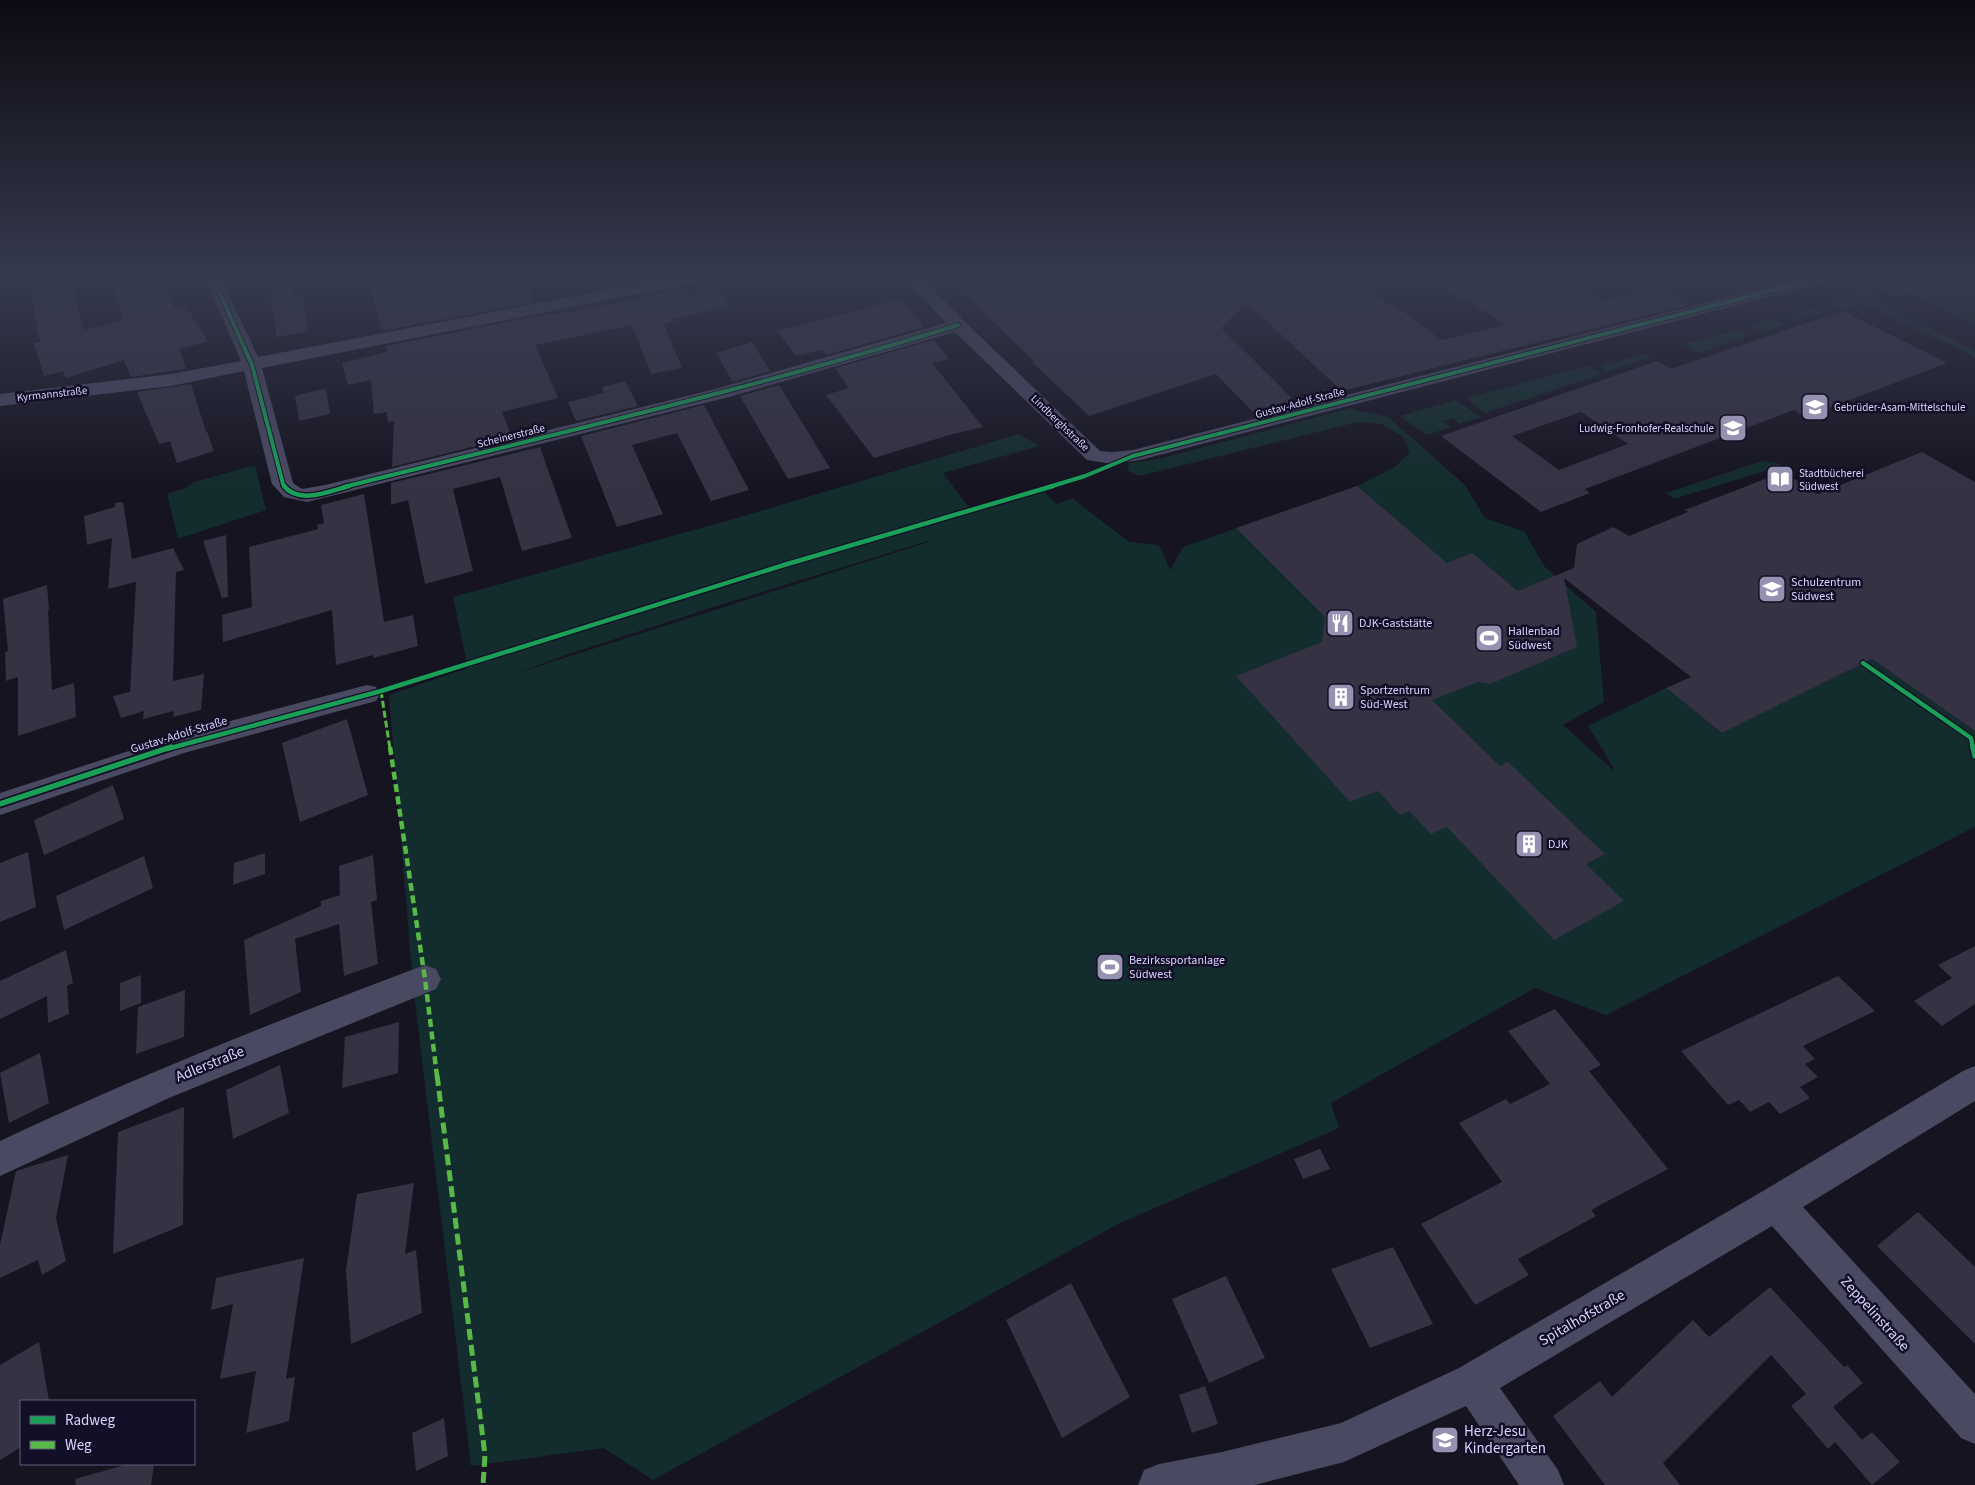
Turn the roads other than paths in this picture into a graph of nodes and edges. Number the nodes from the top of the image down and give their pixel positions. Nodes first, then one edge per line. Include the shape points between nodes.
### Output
1 (244, 347) edge
2 (342, 347) edge
3 (884, 347) edge
4 (981, 347) edge
5 (1553, 347) edge
6 (252, 365) junction
7 (0, 400) edge
8 (1133, 456) joint
9 (366, 694) dead end
10 (0, 804) edge
11 (425, 979) dead end
12 (1975, 1082) edge
13 (0, 1159) edge
14 (1776, 1204) junction
15 (1473, 1382) junction
16 (1975, 1424) edge
17 (1159, 1485) edge
18 (1543, 1485) edge

1 - 6 street, Scheinerstraße
2 - 6 street, Kyrmannstraße
3 - 6 street, Scheinerstraße via 809,370 297,496 288,492 283,484
4 - 8 street, Lindberghstraße via 1094,456
5 - 8 street, Gustav-Adolf-Straße
6 - 7 street, Kyrmannstraße via 171,380
9 - 10 street, Gustav-Adolf-Straße via 181,744
11 - 13 street, Adlerstraße via 196,1070
12 - 14 street, Spitalhofstraße
14 - 15 street, Spitalhofstraße
14 - 16 street, Zeppelinstraße
15 - 17 street, Spitalhofstraße via 1344,1442 1222,1474
15 - 18 street

